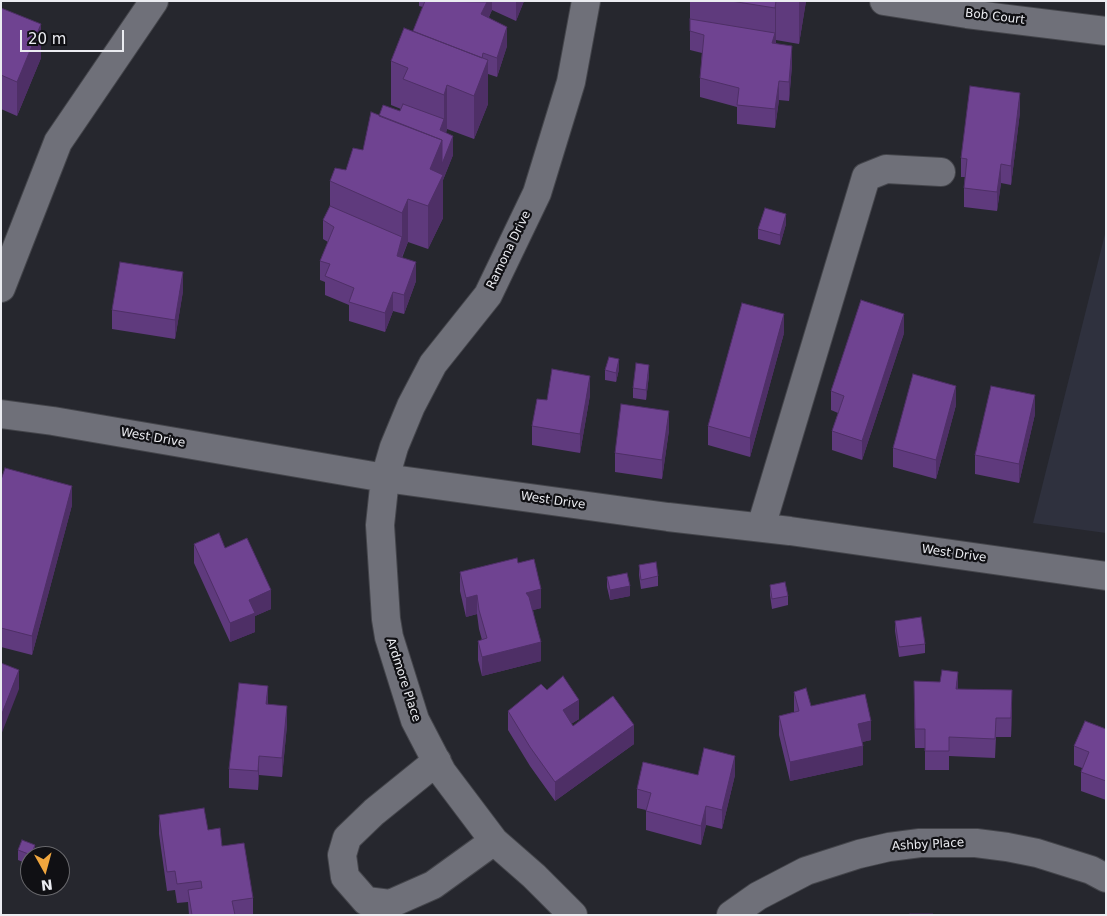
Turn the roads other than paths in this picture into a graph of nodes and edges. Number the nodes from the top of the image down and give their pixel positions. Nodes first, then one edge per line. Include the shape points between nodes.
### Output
1 (154, 1) edge
2 (586, 1) edge
3 (884, 1) edge
4 (1106, 31) edge
5 (941, 172) dead end
6 (1, 288) edge
7 (1, 414) edge
8 (385, 478) junction
9 (761, 527) junction
10 (1106, 576) edge
11 (437, 762) junction
12 (494, 841) junction
13 (1106, 878) edge
14 (573, 915) edge
15 (731, 915) edge

1 - 6 street via 58,142
2 - 8 street, Ramona Drive via 571,82 537,193 488,294 433,364 411,406
3 - 4 street, Bob Court
5 - 9 street via 886,169 866,177
7 - 8 street, West Drive
8 - 9 street, West Drive
8 - 11 street, Ardmore Place via 380,525 389,637 415,720
9 - 10 street, West Drive
11 - 12 street, Ardmore Place
11 - 12 street via 347,838 342,855 345,877 366,901 390,904 433,885
12 - 14 street, Ardmore Place
13 - 15 street, Ashby Place via 1090,870 1007,846 920,843 859,854 806,871 758,896

